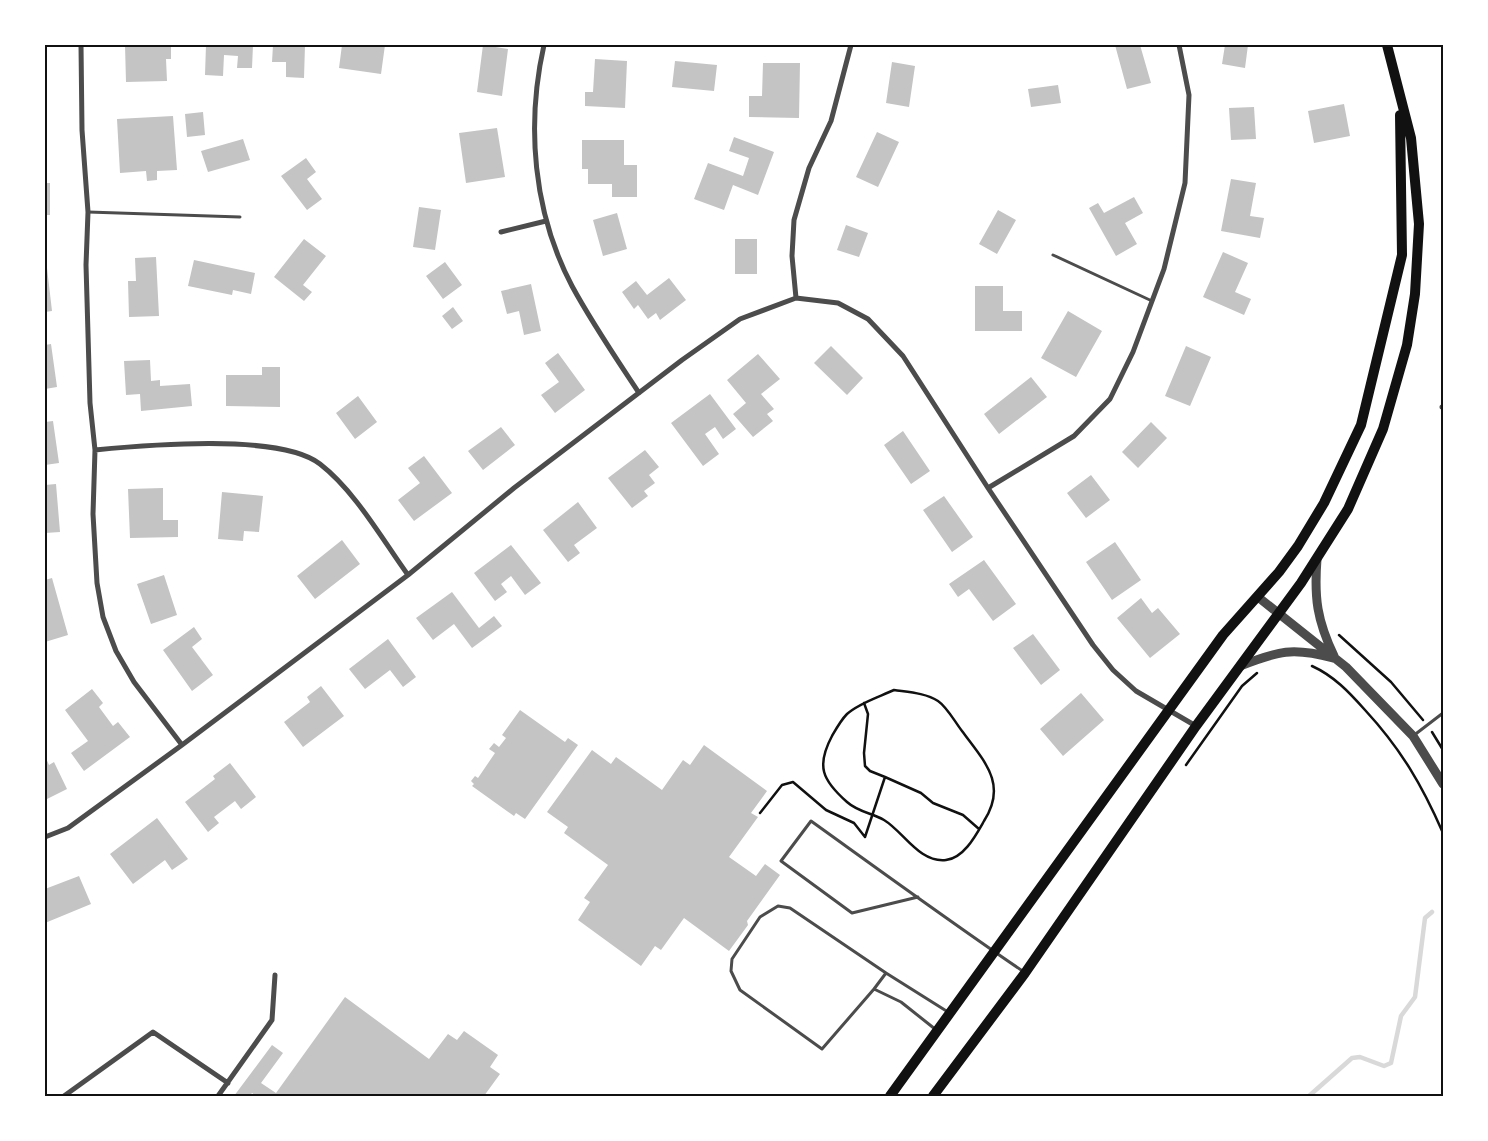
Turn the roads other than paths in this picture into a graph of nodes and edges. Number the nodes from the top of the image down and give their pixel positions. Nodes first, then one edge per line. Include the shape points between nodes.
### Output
1 (81, 45) edge
2 (544, 45) edge
3 (851, 45) edge
4 (1179, 45) edge
5 (1387, 45) edge
6 (1399, 96) junction
7 (1402, 195) junction
8 (1416, 195) junction
9 (88, 212) junction
10 (240, 217) dead end
11 (546, 221) junction
12 (501, 232) dead end
13 (1053, 255) dead end
14 (796, 298) junction
15 (1152, 300) junction
16 (639, 393) junction
17 (95, 450) junction
18 (988, 488) junction
19 (1317, 559) junction
20 (408, 575) junction
21 (1258, 597) junction
22 (1279, 612) junction
23 (1336, 658) junction
24 (1240, 666) junction
25 (1169, 711) junction
26 (1443, 713) edge
27 (1196, 726) junction
28 (1413, 736) junction
29 (182, 745) junction
30 (1443, 784) edge
31 (45, 837) edge
32 (918, 897) junction
33 (994, 952) junction
34 (886, 973) junction
35 (1025, 973) junction
36 (275, 975) dead end
37 (874, 990) junction
38 (950, 1014) junction
39 (937, 1031) junction
40 (228, 1083) junction
41 (64, 1096) edge
42 (218, 1096) edge
43 (890, 1096) edge
44 (933, 1096) edge

1 - 9 street via 82,130
2 - 11 street via 534,109 535,160
3 - 14 street via 831,120 809,168 794,220 792,256
4 - 15 street via 1189,95 1185,183 1169,253
5 - 6 main road
6 - 7 main road
6 - 8 main road via 1411,138
7 - 8 lane
7 - 21 main road via 1402,255 1361,425 1324,503 1298,546
8 - 19 main road via 1419,224 1416,294 1394,396 1384,429 1348,509
9 - 10 lane
9 - 17 street via 90,402
11 - 12 street
11 - 16 street via 571,285
13 - 15 lane
14 - 16 street via 740,319
14 - 18 street via 838,303 868,319 903,356
15 - 18 street via 1133,352 1110,398 1074,436
16 - 20 street via 514,488
17 - 20 street via 156,445 272,446 306,455 321,464 346,489
17 - 29 street via 96,583 104,617 116,651 134,682
18 - 25 street via 1092,645 1136,691
19 - 22 main road
19 - 23 street via 1314,588 1317,613
20 - 29 street
21 - 22 street
21 - 25 main road via 1223,636
22 - 23 street
22 - 24 main road
23 - 24 street via 1305,650 1269,654
23 - 28 street
24 - 27 main road
25 - 27 street
25 - 33 main road
26 - 28 lane
27 - 35 main road
28 - 30 street
29 - 31 street via 68,828
32 - 32 lane via 852,913 781,861 811,821
32 - 33 lane
33 - 35 lane
33 - 38 main road
34 - 37 lane
34 - 37 lane via 790,908 778,906 760,917 732,959 731,971 740,990 822,1049
34 - 38 lane
35 - 44 main road
36 - 40 street via 272,1020
37 - 39 lane via 901,1002
38 - 39 main road
39 - 43 main road
40 - 41 street via 153,1032
40 - 42 street

